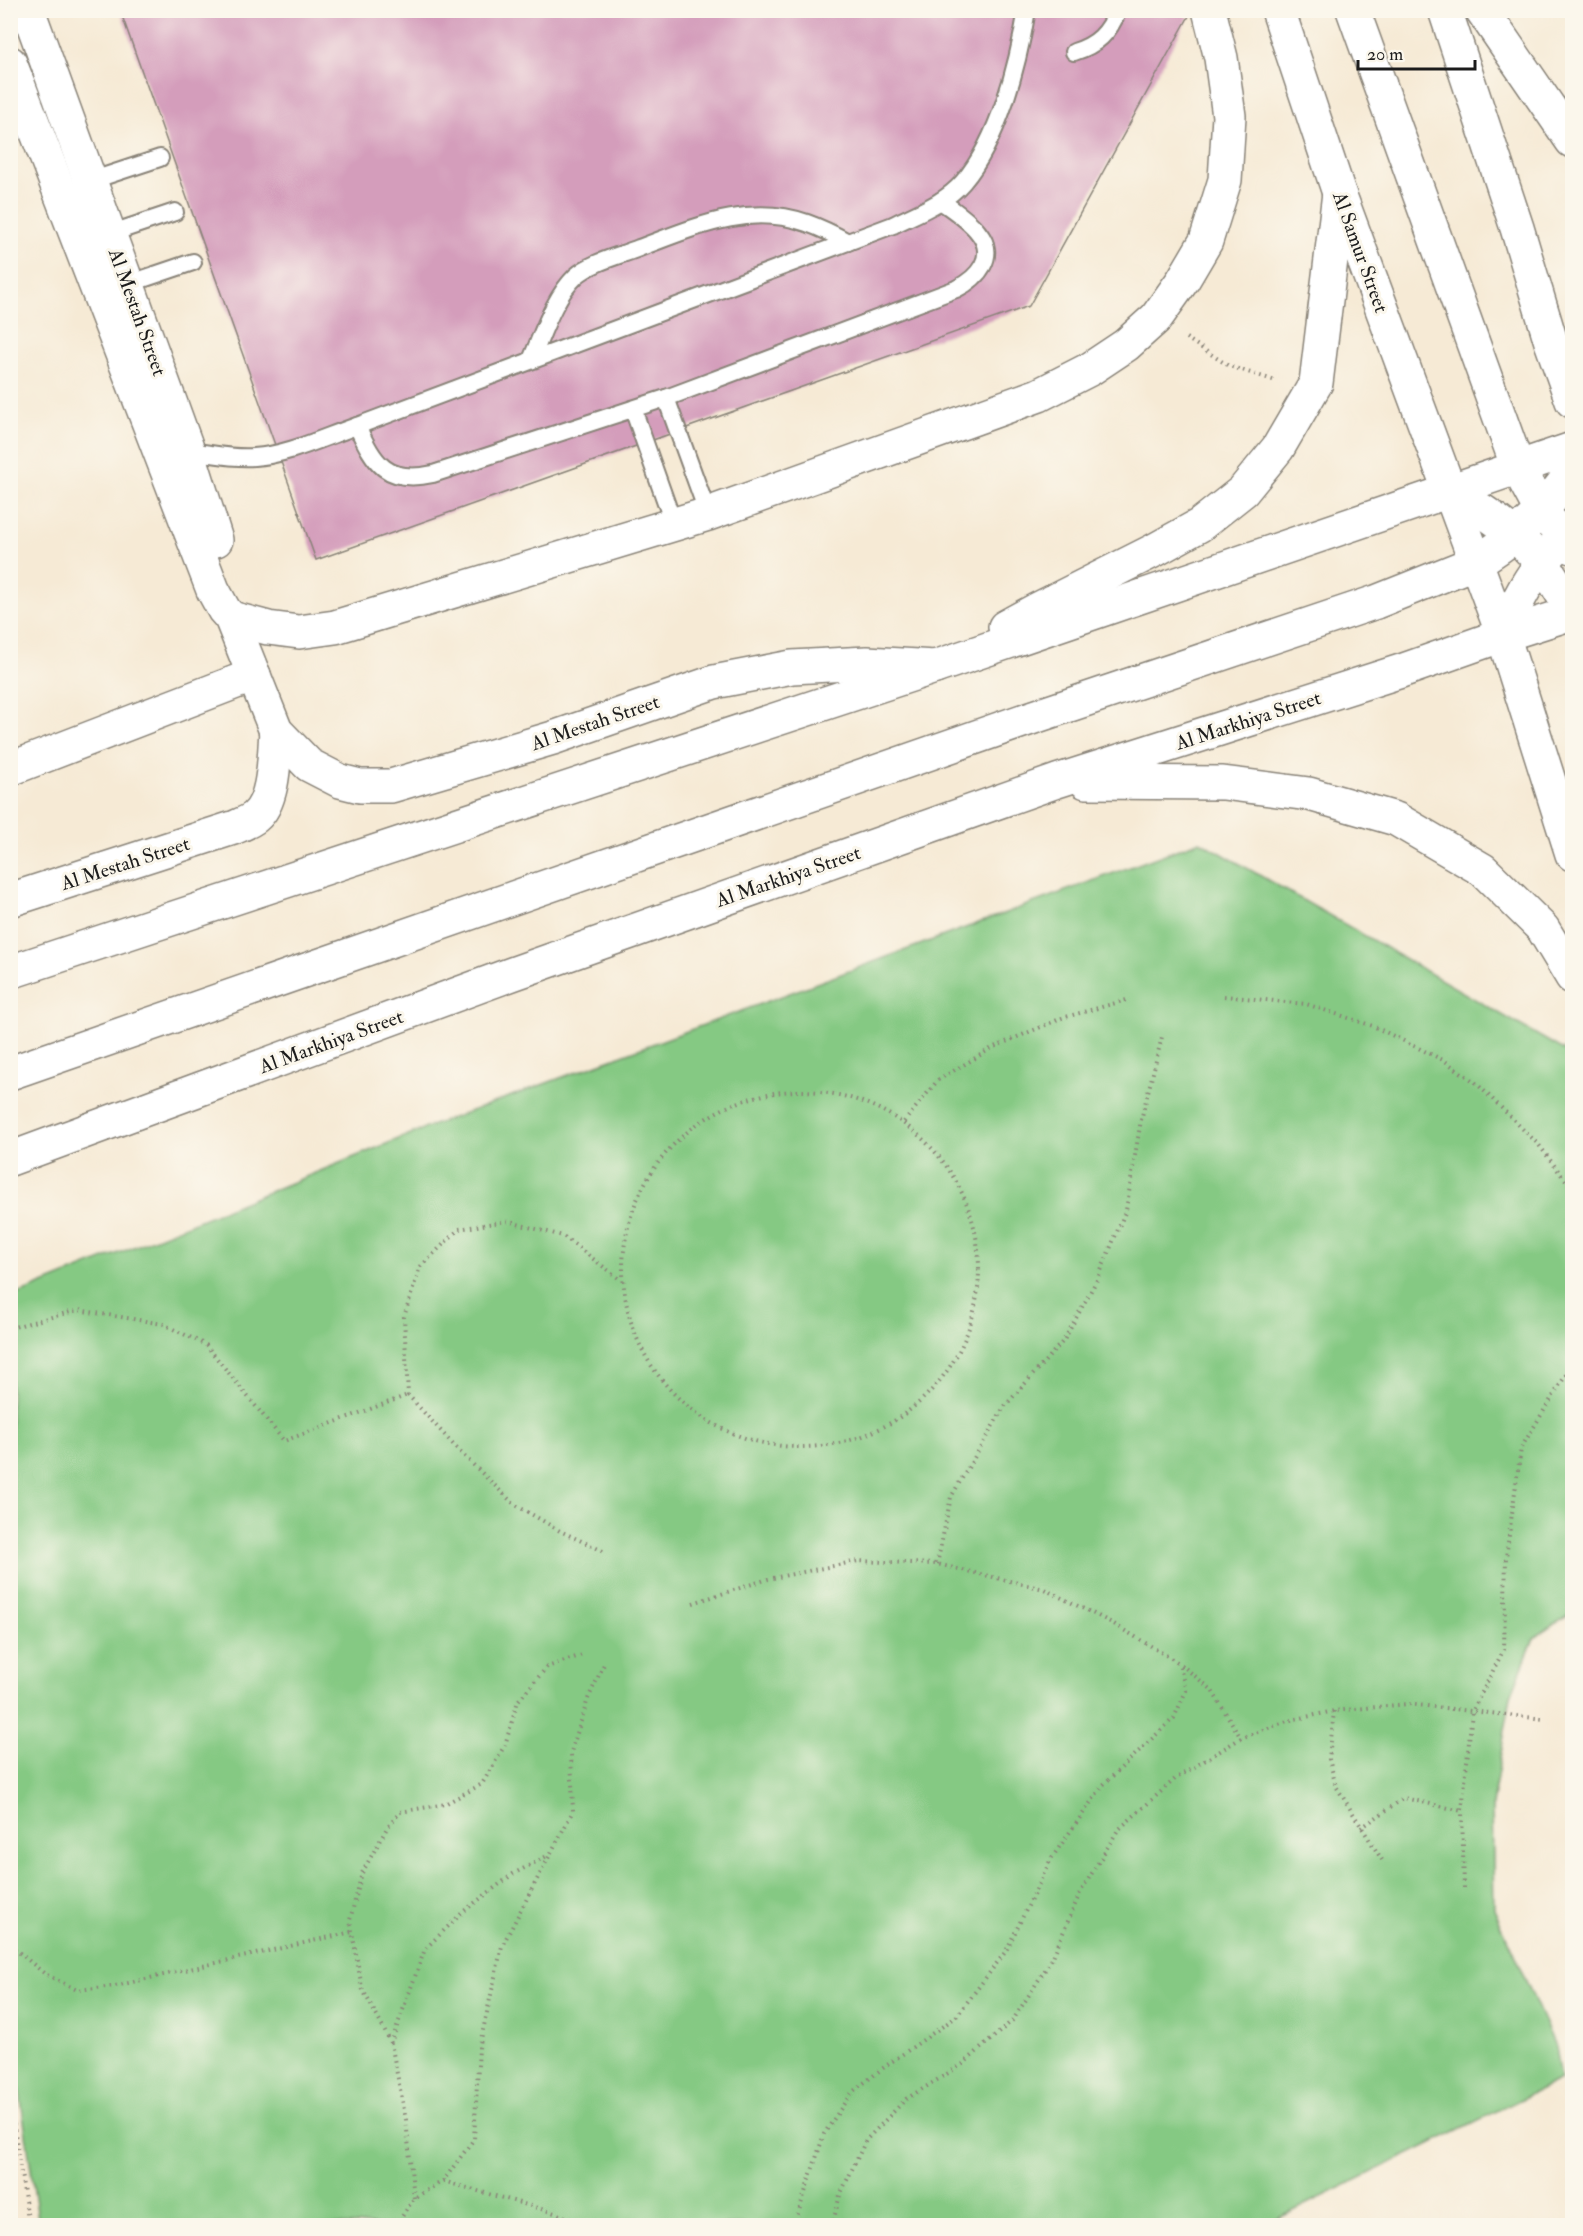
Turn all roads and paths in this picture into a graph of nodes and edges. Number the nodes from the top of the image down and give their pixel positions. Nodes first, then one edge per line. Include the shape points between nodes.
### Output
1 (28, 10) edge
2 (1027, 10) edge
3 (1118, 10) edge
4 (1209, 10) edge
5 (1278, 10) edge
6 (1353, 10) edge
7 (1444, 10) edge
8 (1482, 10) edge
9 (1074, 52) dead end
10 (10, 63) edge
11 (1572, 141) edge
12 (160, 158) dead end
13 (90, 181) junction
14 (1339, 193) junction
15 (941, 201) junction
16 (174, 212) dead end
17 (109, 234) junction
18 (849, 242) junction
19 (194, 262) dead end
20 (128, 284) junction
21 (1156, 318) junction
22 (531, 360) junction
23 (1316, 383) junction
24 (666, 398) junction
25 (1572, 401) edge
26 (633, 409) junction
27 (357, 426) junction
28 (1572, 449) edge
29 (176, 455) junction
30 (1518, 468) junction
31 (1572, 471) edge
32 (1450, 492) junction
33 (1541, 511) junction
34 (708, 514) junction
35 (675, 525) junction
36 (1515, 535) junction
37 (1563, 545) edge
38 (1476, 562) junction
39 (1572, 613) edge
40 (231, 618) junction
41 (1503, 634) junction
42 (935, 667) junction
43 (254, 675) junction
44 (276, 731) junction
45 (10, 769) edge
46 (1057, 781) junction
47 (1572, 854) edge
48 (10, 900) edge
49 (10, 972) edge
50 (1572, 977) edge
51 (1224, 996) dead end
52 (1130, 999) dead end
53 (1163, 1033) dead end
54 (10, 1073) edge
55 (904, 1122) junction
56 (10, 1160) edge
57 (1572, 1189) edge
58 (621, 1281) junction
59 (10, 1328) edge
60 (1572, 1365) edge
61 (408, 1395) junction
62 (603, 1551) dead end
63 (937, 1564) junction
64 (693, 1603) dead end
65 (582, 1655) dead end
66 (605, 1662) dead end
67 (1179, 1663) junction
68 (1334, 1711) junction
69 (1472, 1712) junction
70 (1544, 1719) dead end
71 (1241, 1738) junction
72 (1462, 1811) junction
73 (1360, 1828) junction
74 (549, 1855) junction
75 (1382, 1860) dead end
76 (1464, 1888) dead end
77 (352, 1932) junction
78 (10, 1945) edge
79 (391, 2043) junction
80 (10, 2100) edge
81 (443, 2181) junction
82 (414, 2198) junction
83 (29, 2226) edge
84 (396, 2226) edge
85 (590, 2226) edge
86 (794, 2226) edge
87 (832, 2226) edge

1 - 13 main road, Al Mestah Street
2 - 15 lane via 1018,62 982,154 963,182
3 - 9 lane via 1112,26 1091,47
4 - 21 main road via 1229,116 1225,180 1206,241
5 - 14 main road, Al Samur Street
6 - 30 main road
7 - 25 main road
8 - 11 main road
10 - 29 main road, Al Mestah Street
12 - 13 lane
13 - 17 main road, Al Mestah Street
14 - 23 main road
14 - 32 main road, Al Samur Street
15 - 18 lane
15 - 24 lane via 978,231 984,241 983,266 967,284
16 - 17 lane
17 - 20 main road, Al Mestah Street
18 - 22 lane
18 - 22 lane via 805,222 767,215 740,215 670,237 577,276 563,292
19 - 20 lane
20 - 29 main road, Al Mestah Street
21 - 23 path via 1229,366 1270,381
21 - 34 main road via 1126,345 1090,369 1039,395
22 - 27 lane
23 - 42 main road via 1278,448 1243,491 1200,525
24 - 26 lane
24 - 34 lane
26 - 27 lane via 414,478 395,474 379,464
26 - 35 lane
27 - 29 lane via 267,455
28 - 30 main road
29 - 40 main road, Al Mestah Street via 229,584
30 - 32 main road
30 - 33 main road
31 - 33 main road
32 - 36 main road
32 - 38 main road, Al Samur Street
32 - 42 main road
33 - 36 main road
33 - 37 main road
34 - 35 main road
35 - 40 main road via 336,627 298,632
36 - 37 main road
36 - 38 main road
37 - 39 main road via 1560,586
37 - 41 main road via 1520,597
38 - 41 main road, Al Samur Street
38 - 54 main road via 1376,602
39 - 41 main road, Al Markhiya Street
40 - 43 main road, Al Mestah Street
41 - 46 main road, Al Markhiya Street via 1401,671
41 - 47 main road, Al Samur Street
42 - 44 main road, Al Mestah Street via 867,663 792,667 714,682 553,738 391,786 360,786 323,774
42 - 49 main road
43 - 44 main road, Al Mestah Street
43 - 45 main road
44 - 48 main road, Al Mestah Street via 271,781 265,804 255,817 233,828
46 - 50 main road via 1223,783 1309,794 1396,819 1483,870 1543,929
46 - 56 main road, Al Markhiya Street via 512,974
51 - 57 path via 1306,1004 1373,1026 1445,1061 1475,1082 1539,1145
52 - 55 path via 1062,1018 993,1047 938,1080
53 - 63 path via 1141,1120 1126,1210 1098,1278 1064,1340 1004,1407 951,1497
55 - 58 path via 858,1099 816,1090 749,1098 691,1128 651,1172 627,1222
55 - 58 path via 939,1154 968,1204 980,1265 973,1317 951,1366 914,1406 865,1436 797,1448 747,1439 693,1413 661,1381 632,1330
58 - 61 path via 563,1236 506,1221 459,1229 420,1267 404,1317
59 - 61 path via 78,1310 163,1324 206,1345 284,1441
60 - 69 path via 1521,1448 1506,1557 1504,1649
61 - 62 path via 514,1504
63 - 64 path via 858,1561 768,1579
63 - 67 path via 1044,1589
65 - 77 path via 547,1667 518,1701 505,1746 482,1784 446,1804 400,1812 362,1873 350,1920
66 - 74 path via 571,1752 573,1811
67 - 71 path via 1211,1689
67 - 86 path via 1186,1691 1174,1718 1103,1785 1051,1859 1006,1951 956,2017 851,2093 824,2134
68 - 69 path via 1408,1704
68 - 71 path via 1287,1721
68 - 73 path via 1329,1759 1336,1786
69 - 70 path
69 - 72 path
71 - 87 path via 1175,1779 1118,1830 1080,1893 1052,1959 1013,2020 963,2064 906,2099 866,2140 840,2195
72 - 73 path via 1404,1798
72 - 76 path
73 - 75 path
74 - 79 path via 513,1874 464,1911 425,1949
74 - 81 path via 502,1946 479,2048 474,2139
77 - 78 path via 115,1986 77,1990 45,1974
77 - 79 path via 362,1988
79 - 82 path
80 - 83 path
81 - 82 path
81 - 85 path
82 - 84 path

